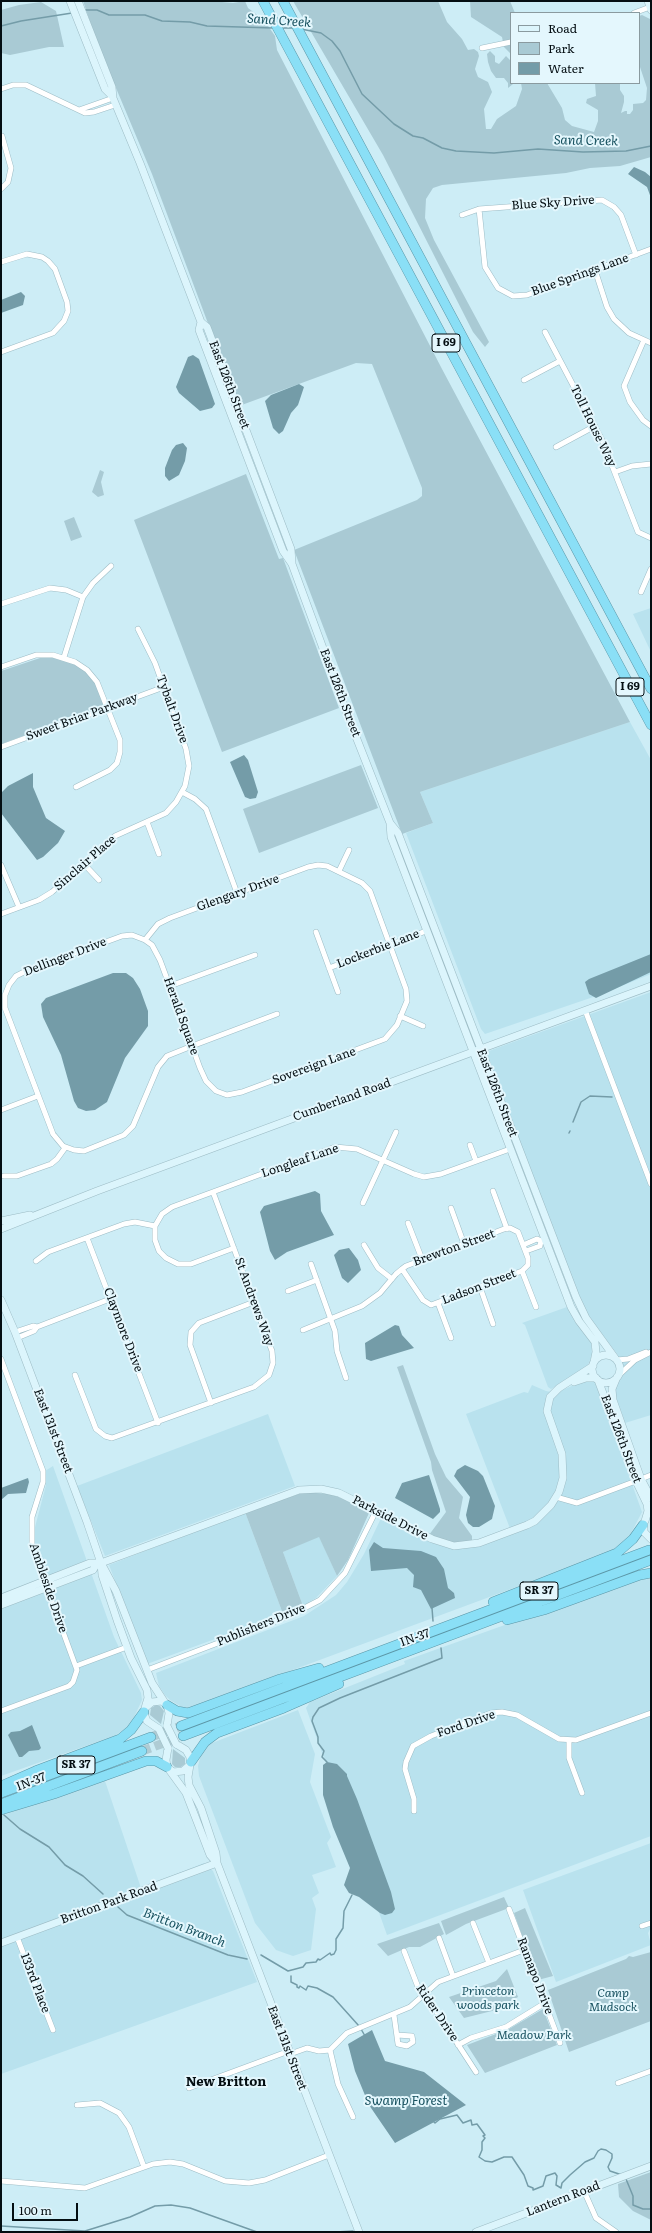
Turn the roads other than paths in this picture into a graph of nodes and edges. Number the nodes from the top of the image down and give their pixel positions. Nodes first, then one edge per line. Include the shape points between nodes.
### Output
1 (70, 1) edge
2 (78, 1) edge
3 (264, 1) edge
4 (283, 1) edge
5 (649, 6) edge
6 (636, 12) edge
7 (83, 26) junction
8 (510, 42) edge
9 (482, 48) dead end
10 (1, 90) edge
11 (113, 99) junction
12 (2, 136) dead end
13 (1, 190) edge
14 (479, 209) junction
15 (462, 215) dead end
16 (651, 249) edge
17 (636, 255) junction
18 (1, 262) edge
19 (595, 270) junction
20 (545, 332) dead end
21 (644, 340) junction
22 (651, 343) edge
23 (1, 352) edge
24 (560, 361) junction
25 (524, 380) dead end
26 (596, 426) junction
27 (651, 426) edge
28 (556, 447) dead end
29 (651, 464) edge
30 (615, 472) junction
31 (651, 538) edge
32 (111, 566) dead end
33 (651, 569) edge
34 (641, 592) dead end
35 (83, 597) junction
36 (1, 604) edge
37 (138, 629) dead end
38 (64, 657) junction
39 (1, 667) edge
40 (164, 687) junction
41 (651, 689) edge
42 (108, 707) junction
43 (651, 725) edge
44 (1, 747) edge
45 (76, 787) dead end
46 (182, 792) junction
47 (147, 822) junction
48 (390, 822) junction
49 (349, 850) dead end
50 (159, 854) dead end
51 (84, 864) junction
52 (1, 866) edge
53 (339, 871) junction
54 (99, 880) dead end
55 (237, 893) junction
56 (19, 908) junction
57 (1, 914) edge
58 (426, 931) junction
59 (316, 932) dead end
60 (145, 940) junction
61 (390, 945) junction
62 (255, 954) dead end
63 (329, 968) junction
64 (170, 986) junction
65 (651, 986) edge
66 (3, 991) edge
67 (338, 992) dead end
68 (585, 1010) junction
69 (277, 1014) dead end
70 (400, 1016) junction
71 (423, 1026) dead end
72 (192, 1046) junction
73 (480, 1049) junction
74 (473, 1052) junction
75 (217, 1091) joint
76 (38, 1096) junction
77 (1, 1110) edge
78 (396, 1132) dead end
79 (470, 1145) dead end
80 (65, 1148) junction
81 (510, 1148) junction
82 (382, 1161) junction
83 (476, 1161) junction
84 (4, 1176) dead end
85 (651, 1184) edge
86 (493, 1191) dead end
87 (213, 1192) junction
88 (363, 1203) dead end
89 (451, 1208) dead end
90 (34, 1215) junction
91 (1, 1222) edge
92 (408, 1223) dead end
93 (155, 1226) junction
94 (1, 1228) edge
95 (507, 1229) junction
96 (87, 1238) junction
97 (546, 1239) junction
98 (464, 1244) junction
99 (364, 1245) dead end
100 (523, 1245) junction
101 (234, 1248) junction
102 (526, 1251) junction
103 (422, 1260) junction
104 (36, 1261) dead end
105 (312, 1264) dead end
106 (402, 1269) junction
107 (522, 1271) junction
108 (392, 1279) junction
109 (317, 1280) junction
110 (480, 1287) junction
111 (288, 1291) dead end
112 (110, 1299) junction
113 (1, 1300) edge
114 (254, 1302) junction
115 (438, 1303) junction
116 (536, 1307) dead end
117 (332, 1320) junction
118 (493, 1324) dead end
119 (303, 1330) dead end
120 (16, 1335) junction
121 (451, 1338) dead end
122 (651, 1351) edge
123 (1, 1359) edge
124 (616, 1359) junction
125 (594, 1364) junction
126 (76, 1375) dead end
127 (618, 1376) junction
128 (346, 1378) dead end
129 (597, 1379) junction
130 (562, 1386) junction
131 (211, 1403) junction
132 (158, 1423) junction
133 (651, 1475) edge
134 (639, 1480) junction
135 (556, 1497) junction
136 (651, 1498) edge
137 (376, 1511) junction
138 (651, 1516) edge
139 (644, 1523) junction
140 (651, 1539) edge
141 (649, 1550) dead end
142 (651, 1560) edge
143 (99, 1564) junction
144 (651, 1573) edge
145 (46, 1584) junction
146 (1, 1598) edge
147 (1, 1605) edge
148 (429, 1633) junction
149 (448, 1637) junction
150 (127, 1647) junction
151 (397, 1655) junction
152 (362, 1658) junction
153 (76, 1666) junction
154 (147, 1670) junction
155 (166, 1704) junction
156 (144, 1710) junction
157 (1, 1711) edge
158 (651, 1713) edge
159 (181, 1726) tunnel mouth
160 (183, 1736) tunnel mouth
161 (151, 1737) tunnel mouth
162 (569, 1740) junction
163 (142, 1751) tunnel mouth
164 (191, 1763) junction
165 (169, 1769) junction
166 (1, 1786) edge
167 (1, 1793) edge
168 (582, 1793) dead end
169 (1, 1804) edge
170 (1, 1810) edge
171 (414, 1811) dead end
172 (217, 1863) junction
173 (509, 1909) dead end
174 (473, 1922) dead end
175 (651, 1923) edge
176 (642, 1926) dead end
177 (18, 1937) junction
178 (439, 1938) dead end
179 (1, 1943) edge
180 (524, 1950) junction
181 (404, 1951) dead end
182 (489, 1963) junction
183 (453, 1976) junction
184 (424, 1995) junction
185 (545, 2003) junction
186 (394, 2015) junction
187 (53, 2030) dead end
188 (397, 2035) dead end
189 (560, 2044) dead end
190 (458, 2045) junction
191 (330, 2050) junction
192 (289, 2053) junction
193 (651, 2071) edge
194 (476, 2072) dead end
195 (618, 2083) dead end
196 (189, 2088) dead end
197 (77, 2105) dead end
198 (353, 2118) dead end
199 (329, 2155) junction
200 (651, 2166) edge
201 (144, 2167) junction
202 (1, 2181) edge
203 (584, 2191) junction
204 (359, 2232) edge
205 (476, 2232) edge
206 (616, 2232) edge

1 - 7 main road, East 126th Street
2 - 7 main road, East 126th Street
3 - 43 highway, I 69
4 - 41 highway, I 69
5 - 6 street
7 - 11 main road, East 126th Street via 105,89
8 - 9 street
10 - 11 street via 13,85 26,85 85,113 94,112
11 - 48 main road, East 126th Street via 201,322 207,327 291,549 292,564
12 - 13 street via 12,168 8,182
14 - 15 street, Blue Sky Drive
14 - 17 street, Blue Sky Drive via 602,200 621,215
14 - 19 street, Blue Springs Lane via 486,267 495,284 507,294 527,295
16 - 17 street, Blue Springs Lane
17 - 19 street, Blue Springs Lane
18 - 23 street via 27,254 42,257 55,269 68,306 64,321 53,333
19 - 21 street via 607,307 614,319 624,330
20 - 24 street, Toll House Way
21 - 22 street
21 - 27 street via 624,386 630,402 643,420
24 - 25 street
24 - 26 street, Toll House Way
26 - 28 street
26 - 30 street, Toll House Way
29 - 30 street via 632,466
30 - 31 street, Toll House Way via 638,532
32 - 35 street via 92,583
33 - 34 street
35 - 36 street via 66,590 50,588
35 - 38 street
37 - 40 street, Tybalt Drive
38 - 39 street via 36,655
38 - 42 street via 90,673
40 - 42 street, Sweet Briar Parkway
40 - 46 street, Tybalt Drive via 189,758 188,777
42 - 44 street, Sweet Briar Parkway
42 - 45 street via 120,740 119,758 108,772
46 - 47 street, Sinclair Place via 166,813
46 - 55 street via 206,809
47 - 50 street
47 - 51 street, Sinclair Place via 119,834
48 - 58 main road, East 126th Street via 391,837
48 - 73 main road, East 126th Street via 398,833
49 - 53 street
51 - 54 street
51 - 56 street, Sinclair Place via 52,892
52 - 56 street
53 - 55 street, Glengary Drive via 322,865 313,865
53 - 61 street, Glengary Drive via 367,887
55 - 60 street, Glengary Drive via 164,920
56 - 57 street, Sinclair Place
58 - 61 street, Lockerbie Lane
58 - 74 main road, East 126th Street
59 - 63 street
60 - 64 street, Herald Square via 155,949
60 - 66 street, Dellinger Drive via 132,935 122,936 16,976
61 - 63 street, Lockerbie Lane
61 - 70 street, Sovereign Lane via 406,988 407,1001
62 - 64 street
63 - 67 street
64 - 72 street, Herald Square
65 - 68 main road, Cumberland Road
66 - 76 street, Dellinger Drive via 6,1008
68 - 73 main road, Cumberland Road
68 - 85 street
69 - 72 street
70 - 71 street
70 - 75 street, Sovereign Lane via 394,1030 381,1041 242,1092 231,1095
72 - 75 street, Herald Square via 206,1082
72 - 80 street via 172,1054 161,1063 136,1120 127,1133 84,1151
73 - 74 main road, Cumberland Road
73 - 97 main road, East 126th Street
74 - 81 main road, East 126th Street
74 - 90 main road, Cumberland Road
76 - 77 street
76 - 80 street, Dellinger Drive via 54,1138
78 - 82 street
79 - 83 street
80 - 84 street via 51,1164 17,1176
81 - 83 street, Longleaf Lane
81 - 97 main road, East 126th Street
82 - 83 street, Longleaf Lane via 424,1177 441,1174
82 - 87 street, Longleaf Lane via 350,1147 335,1147
82 - 88 street
86 - 95 street
87 - 93 street, Longleaf Lane via 172,1207 162,1214
87 - 101 street, St Andrews Way
89 - 98 street
90 - 91 main road, Cumberland Road
90 - 94 main road, Cumberland Road
92 - 103 street
93 - 96 street via 130,1222
93 - 101 street via 155,1240 159,1251 178,1264 191,1264
95 - 98 street, Brewton Street
95 - 100 street, Brewton Street via 516,1230
96 - 104 street via 48,1252
96 - 112 street, Claymore Drive
97 - 100 street via 537,1239
97 - 102 street via 540,1246
97 - 124 main road, East 126th Street via 582,1311
97 - 125 main road, East 126th Street via 572,1307 595,1342
98 - 103 street, Brewton Street
99 - 108 street via 378,1268
100 - 102 street
101 - 114 street, St Andrews Way
102 - 107 street, Ladson Street via 528,1262
103 - 106 street, Brewton Street
105 - 109 street
106 - 108 street, Brewton Street
106 - 115 street, Ladson Street via 425,1303
107 - 110 street, Ladson Street
107 - 116 street
108 - 117 street, Brewton Street via 367,1304
109 - 111 street
109 - 117 street
110 - 115 street, Ladson Street
110 - 118 street
112 - 120 street via 37,1328 33,1326
112 - 132 street, Claymore Drive
113 - 120 main road, East 131st Street
114 - 131 street, St Andrews Way via 272,1351 272,1368 260,1384
114 - 131 street via 199,1323 191,1332 190,1345
115 - 121 street
117 - 119 street, Brewton Street
117 - 128 street via 337,1351
120 - 143 main road, East 131st Street
122 - 124 street via 628,1359
122 - 127 street via 635,1360
123 - 145 street, Ambleside Drive via 43,1471 43,1482 32,1517 31,1535 32,1547
124 - 125 main road via 604,1355
124 - 127 main road via 620,1367
125 - 129 main road
125 - 130 main road, Parkside Drive
126 - 132 street, St Andrews Way via 99,1432 105,1436 116,1438
127 - 129 main road via 607,1382
127 - 134 main road, East 126th Street via 612,1387 612,1397
129 - 130 main road, Parkside Drive via 586,1378
129 - 134 main road, East 126th Street
130 - 135 main road, Parkside Drive via 551,1394 547,1405 564,1465 563,1478
131 - 132 street, St Andrews Way
133 - 134 street
134 - 135 street via 577,1503
134 - 136 main road, East 126th Street
134 - 139 main road, East 126th Street via 648,1506
135 - 137 main road, Parkside Drive via 535,1521 465,1546 454,1546 432,1539
137 - 143 main road, Parkside Drive via 331,1491 315,1488 299,1490
137 - 154 street, Publishers Drive via 345,1573 320,1600 289,1616
138 - 139 main road
139 - 140 main road via 644,1532
139 - 148 highway via 631,1542 617,1553 452,1620
141 - 148 highway, IN-37 / SR 37
142 - 149 highway, IN-37 / SR 37
143 - 145 main road, Parkside Drive via 90,1563
143 - 150 main road, East 131st Street
143 - 154 main road, East 131st Street via 116,1591
144 - 149 highway via 627,1579 544,1610
145 - 146 main road, Parkside Drive
145 - 147 main road, Parkside Drive
145 - 153 street, Ambleside Drive
148 - 152 highway, IN-37 / SR 37
149 - 151 highway, IN-37 / SR 37
150 - 153 street
150 - 156 main road, East 131st Street via 147,1690 148,1698
151 - 160 highway, IN-37 / SR 37
151 - 164 highway via 284,1708 218,1733 205,1742
152 - 155 highway via 280,1679 190,1712 180,1712
152 - 159 highway, IN-37 / SR 37
153 - 157 street, Ambleside Drive via 75,1680 69,1686
154 - 155 main road, East 131st Street
155 - 156 main road via 154,1701
155 - 164 main road, bridge via 169,1713 167,1726 176,1744 188,1752
156 - 165 main road, bridge via 147,1721 159,1729 168,1748 166,1760
156 - 166 highway via 134,1727 120,1739
158 - 162 street, Ford Drive via 584,1738
161 - 167 highway, IN-37 / SR 37
162 - 168 street via 569,1758
162 - 171 street, Ford Drive via 552,1735 517,1715 502,1712 491,1713 423,1739 411,1748 406,1762
163 - 169 highway, IN-37 / SR 37
164 - 165 main road via 180,1772
164 - 172 main road, East 131st Street via 188,1782 204,1816
165 - 170 highway via 156,1761 146,1760 54,1794
165 - 172 main road, East 131st Street via 186,1793 210,1856
172 - 177 main road, Britton Park Road
172 - 192 main road, East 131st Street
173 - 180 street, Ramapo Drive
174 - 182 street
175 - 176 street
177 - 179 main road, Britton Park Road
177 - 187 street, 133rd Place
178 - 183 street
180 - 182 street
180 - 185 street, Ramapo Drive
181 - 184 street, Rider Drive via 417,1985
182 - 183 street
183 - 184 street via 438,1982
184 - 186 street via 410,2007
184 - 190 street, Rider Drive
185 - 189 street, Ramapo Drive
185 - 190 street via 506,2027
186 - 188 street
186 - 191 street via 352,2031 343,2036
190 - 194 street, Rider Drive
191 - 192 street via 307,2048
191 - 198 street via 338,2084
192 - 196 street
192 - 199 main road, East 131st Street
193 - 195 street
197 - 201 street via 100,2103 119,2113 129,2127
199 - 201 street via 265,2180 249,2183 225,2181 177,2163 161,2162
199 - 204 main road, East 131st Street
200 - 203 main road, Lantern Road
201 - 202 street via 85,2188
203 - 205 main road, Lantern Road
203 - 206 street via 598,2221

